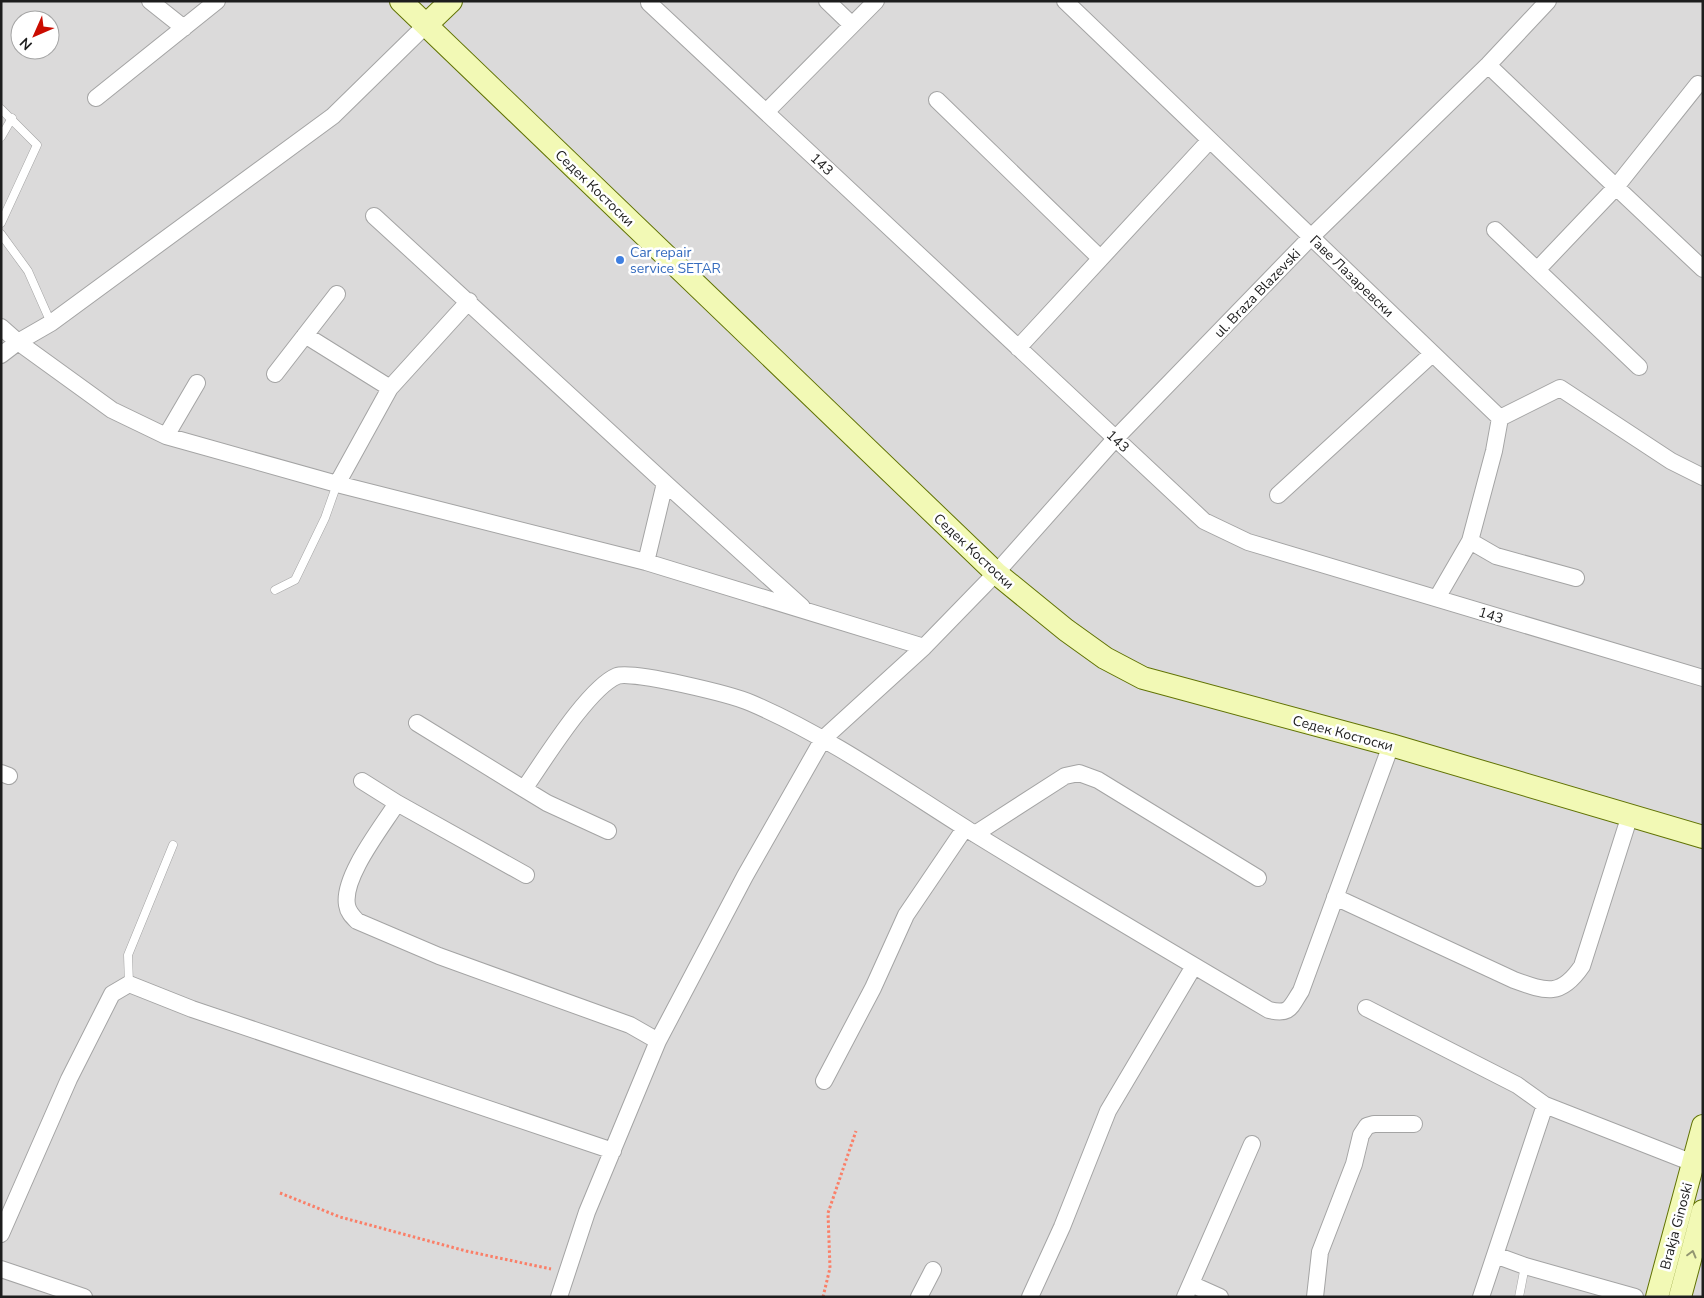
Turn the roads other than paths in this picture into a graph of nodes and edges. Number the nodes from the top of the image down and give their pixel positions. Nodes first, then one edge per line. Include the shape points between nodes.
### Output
1 (150, 1) edge
2 (217, 1) edge
3 (401, 1) edge
4 (450, 1) edge
5 (827, 1) edge
6 (876, 1) edge
7 (1064, 1) edge
8 (1548, 1) edge
9 (649, 3) dead end
10 (852, 25) junction
11 (426, 26) junction
12 (184, 28) junction
13 (1488, 65) junction
14 (1698, 84) dead end
15 (96, 98) dead end
16 (937, 100) dead end
17 (1, 109) edge
18 (766, 112) junction
19 (12, 118) junction
20 (1, 138) edge
21 (1210, 140) junction
22 (1616, 188) junction
23 (374, 216) dead end
24 (1, 223) edge
25 (1495, 230) dead end
26 (1, 234) edge
27 (1311, 237) junction
28 (1100, 258) junction
29 (1703, 269) edge
30 (1537, 270) junction
31 (337, 294) dead end
32 (468, 301) junction
33 (51, 323) junction
34 (1, 327) edge
35 (305, 335) junction
36 (18, 342) junction
37 (1018, 348) junction
38 (1432, 354) junction
39 (1, 355) edge
40 (1639, 367) dead end
41 (275, 374) dead end
42 (197, 383) dead end
43 (390, 388) junction
44 (1500, 418) junction
45 (166, 436) junction
46 (1115, 438) junction
47 (1703, 477) edge
48 (665, 483) junction
49 (337, 484) junction
50 (1278, 495) dead end
51 (1470, 542) junction
52 (646, 562) junction
53 (763, 573) junction
54 (996, 573) junction
55 (1576, 578) dead end
56 (276, 590) dead end
57 (746, 593) junction
58 (1437, 598) junction
59 (807, 611) junction
60 (924, 647) junction
61 (1703, 678) edge
62 (417, 723) dead end
63 (823, 739) junction
64 (1391, 745) junction
65 (362, 781) dead end
66 (524, 789) junction
67 (397, 803) junction
68 (1630, 815) junction
69 (608, 831) dead end
70 (970, 831) junction
71 (1703, 837) edge
72 (173, 845) dead end
73 (526, 875) dead end
74 (1258, 878) dead end
75 (1335, 897) junction
76 (1194, 966) junction
77 (129, 984) junction
78 (1366, 1008) dead end
79 (658, 1041) junction
80 (824, 1081) dead end
81 (1545, 1105) junction
82 (1414, 1124) dead end
83 (1703, 1126) edge
84 (1252, 1144) dead end
85 (613, 1151) junction
86 (1693, 1163) junction
87 (1703, 1211) edge
88 (1, 1234) edge
89 (1495, 1256) junction
90 (1525, 1266) junction
91 (1, 1269) edge
92 (933, 1270) dead end
93 (38, 1290) edge
94 (1188, 1290) edge
95 (84, 1297) edge
96 (559, 1297) edge
97 (919, 1297) edge
98 (1030, 1297) edge
99 (1220, 1297) edge
100 (1314, 1297) edge
101 (1481, 1297) edge
102 (1519, 1297) edge
103 (1635, 1297) edge
104 (1657, 1297) edge
105 (1680, 1297) edge

1 - 12 street
2 - 12 street
3 - 11 main road, Седек Костоски
4 - 11 main road
5 - 10 street
6 - 10 street
7 - 21 street, Гаве Лазаревски
8 - 13 street, ul. Braza Blazevski
9 - 18 street, 143
10 - 18 street
11 - 33 street via 333,116
11 - 54 main road, Седек Костоски
12 - 15 street
13 - 22 street
13 - 27 street, ul. Braza Blazevski
14 - 22 street
16 - 28 street
17 - 19 lane
18 - 37 street, 143
19 - 20 lane
19 - 24 lane via 37,145
21 - 27 street, Гаве Лазаревски
21 - 28 street
22 - 29 street
22 - 30 street
23 - 32 street
25 - 30 street
26 - 33 lane via 28,272
27 - 38 street, Гаве Лазаревски
27 - 46 street, ul. Braza Blazevski
28 - 37 street
30 - 40 street
31 - 35 street
32 - 43 street
32 - 48 street
33 - 36 street
34 - 36 street
35 - 41 street
35 - 43 street
36 - 39 street
36 - 45 street via 112,410
37 - 46 street, 143
38 - 44 street, Гаве Лазаревски
38 - 50 street
42 - 45 street
43 - 49 street
44 - 47 street via 1560,388 1671,461
44 - 51 street
45 - 49 street
46 - 54 street, ul. Braza Blazevski
46 - 58 street, 143 via 1204,521 1248,542
48 - 52 street
48 - 53 street
49 - 52 street
49 - 56 lane via 325,518 294,580
51 - 55 street via 1496,556
51 - 58 street
52 - 57 street
53 - 57 street
53 - 59 street
54 - 60 street, ul. Braza Blazevski
54 - 64 main road, Седек Костоски via 1089,647 1143,678
57 - 59 street
58 - 61 street, 143
59 - 60 street
60 - 63 street, ul. Braza Blazevski
62 - 66 street
63 - 66 street via 750,702 643,676 618,675 602,686 570,722
63 - 70 street
63 - 79 street, ul. Braza Blazevski via 745,876
64 - 68 main road, Седек Костоски
64 - 75 street
65 - 67 street
66 - 69 street
67 - 73 street
67 - 79 street via 350,881 347,904 357,921 447,960 630,1026
68 - 71 main road, Седек Костоски
68 - 75 street via 1582,966 1562,988 1536,988 1514,980
70 - 74 street via 1065,776 1079,773 1098,780
70 - 76 street
70 - 80 street via 906,915 873,988
72 - 77 lane via 128,955
75 - 76 street via 1301,991 1290,1009 1282,1013 1269,1010
76 - 98 street via 1108,1111
77 - 85 street via 192,1009
77 - 88 street via 112,994 69,1079
78 - 81 street via 1517,1085
79 - 85 street, ul. Braza Blazevski
81 - 86 street
81 - 89 street
82 - 100 street via 1374,1124 1361,1135 1354,1164 1320,1252
83 - 86 main road, Brakja Ginoski
84 - 94 street
85 - 96 street, ul. Braza Blazevski via 586,1212
86 - 104 main road, Brakja Ginoski
105 -> 87 main road, Brakja Ginoski
89 - 90 street
89 - 101 street
90 - 102 lane
90 - 103 street
91 - 93 street
92 - 97 street
93 - 95 street
94 - 99 street

